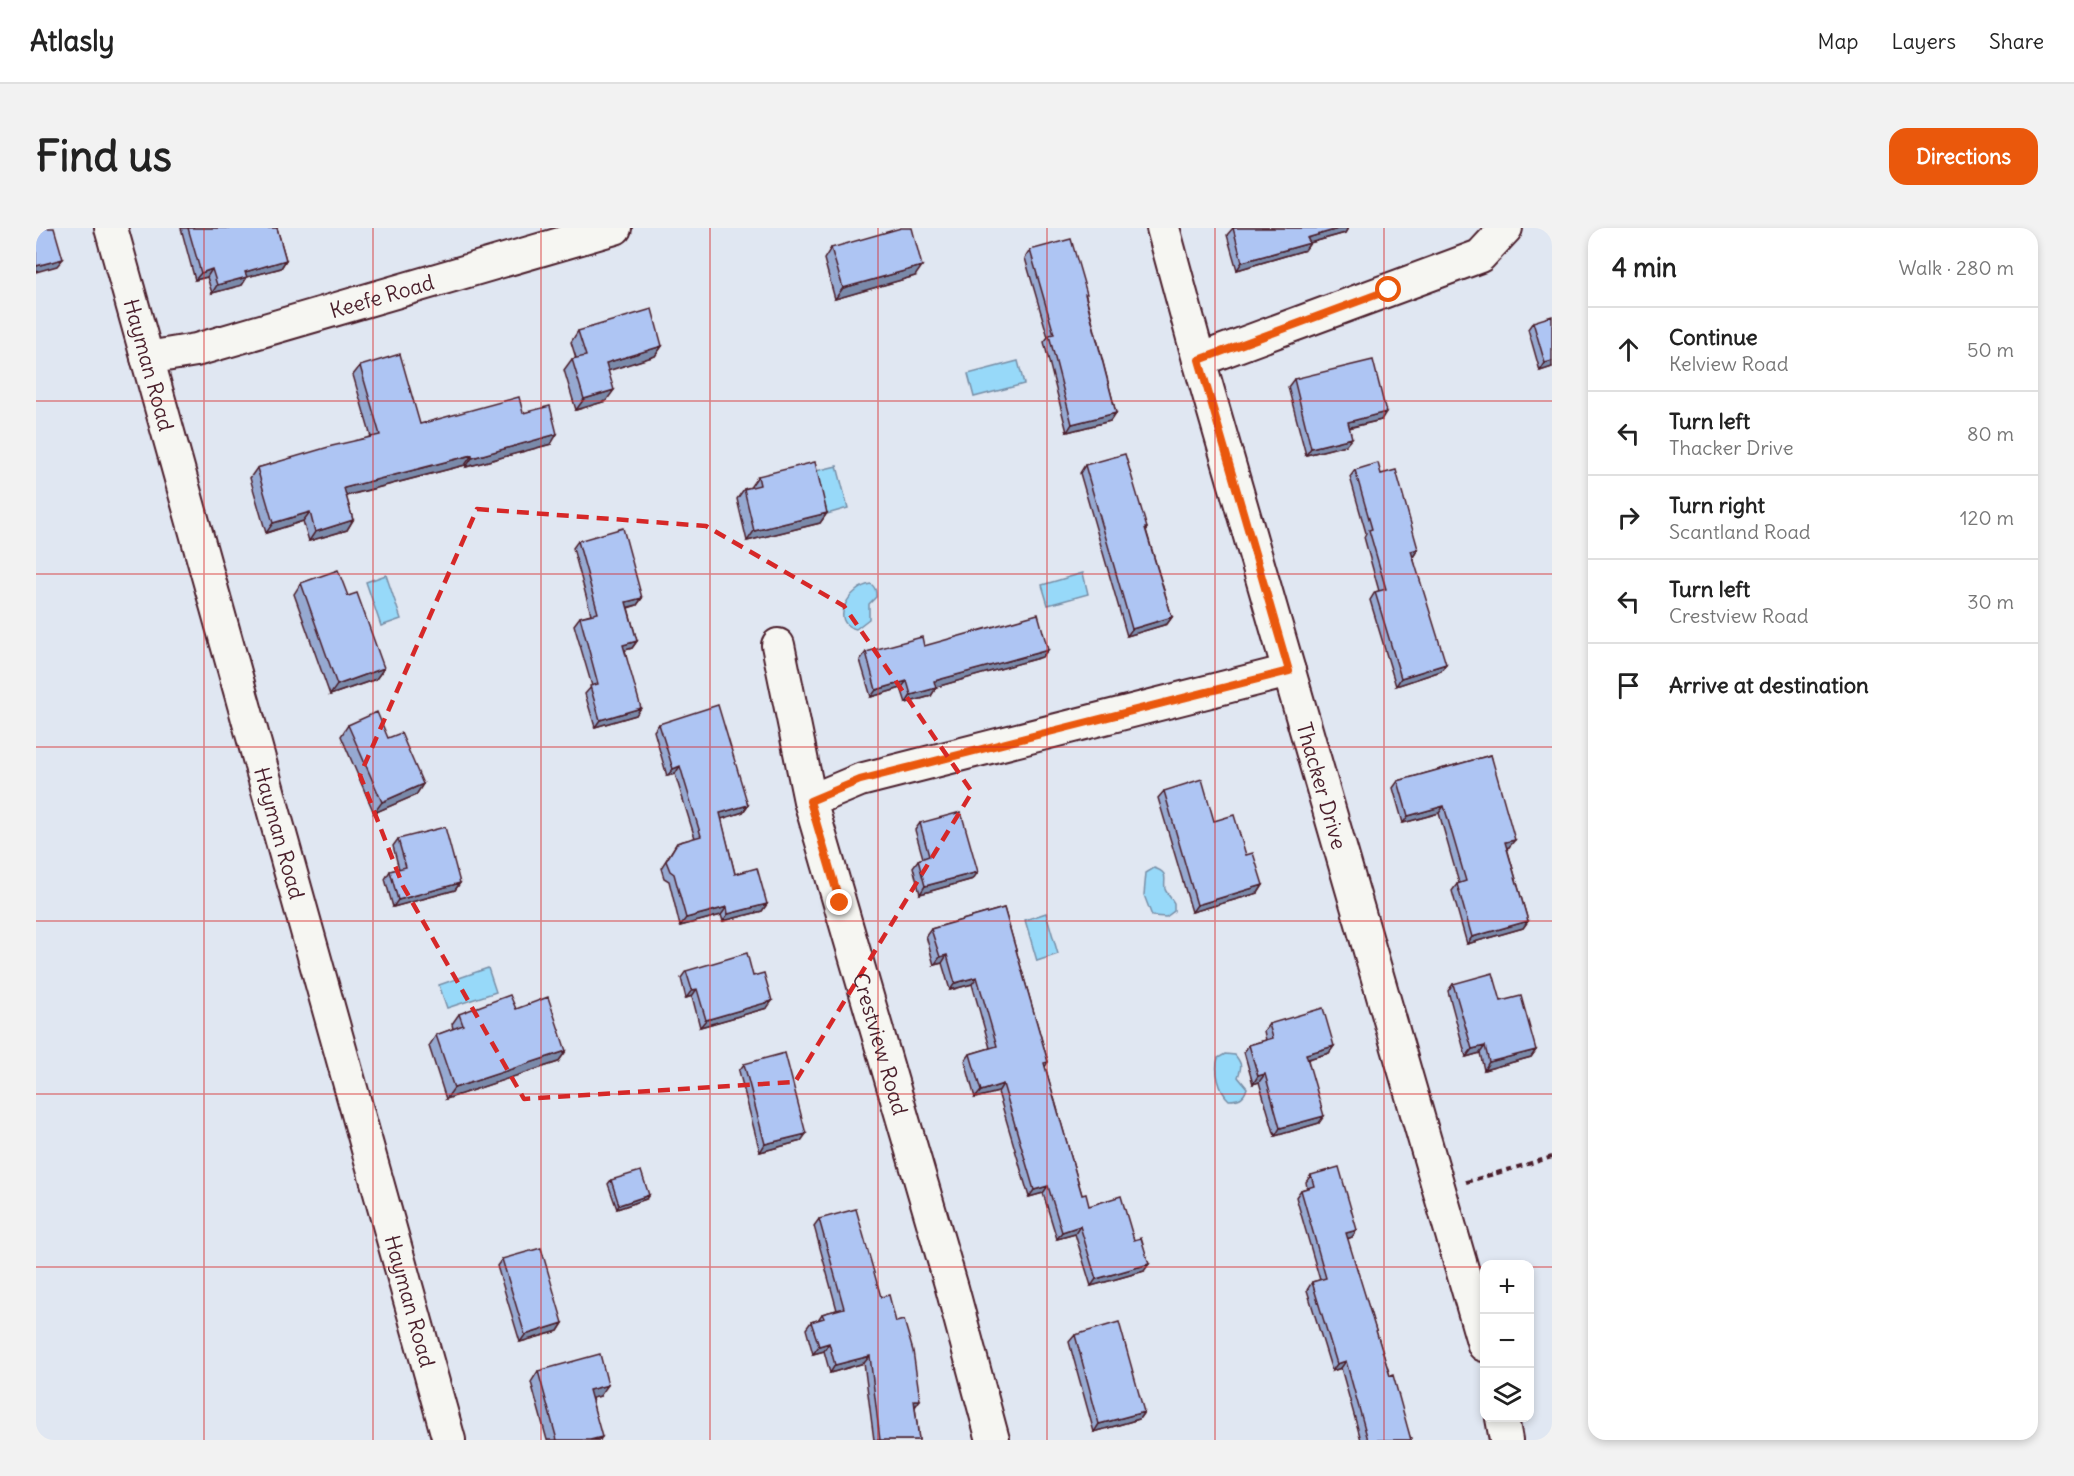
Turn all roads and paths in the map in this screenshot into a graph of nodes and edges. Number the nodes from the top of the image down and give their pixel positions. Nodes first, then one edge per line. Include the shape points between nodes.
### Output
1 (111, 228) edge
2 (615, 228) edge
3 (1163, 228) edge
4 (1506, 228) edge
5 (147, 358) junction
6 (1199, 360) junction
7 (778, 645) dead end
8 (1289, 671) junction
9 (810, 801) junction
10 (1552, 1157) edge
11 (1439, 1189) junction
12 (1480, 1328) edge
13 (1503, 1422) edge
14 (449, 1440) edge
15 (993, 1440) edge
16 (1506, 1440) edge

1 - 5 street, Hayman Road
2 - 5 street, Keefe Road via 196,350
3 - 6 street, Thacker Drive
4 - 6 street via 1480,256
5 - 14 street, Hayman Road
6 - 8 street, Thacker Drive
7 - 9 street, Crestview Road
8 - 9 street via 860,780
8 - 11 street, Thacker Drive
9 - 15 street, Crestview Road
10 - 11 path
11 - 12 street, Thacker Drive
13 - 16 street

